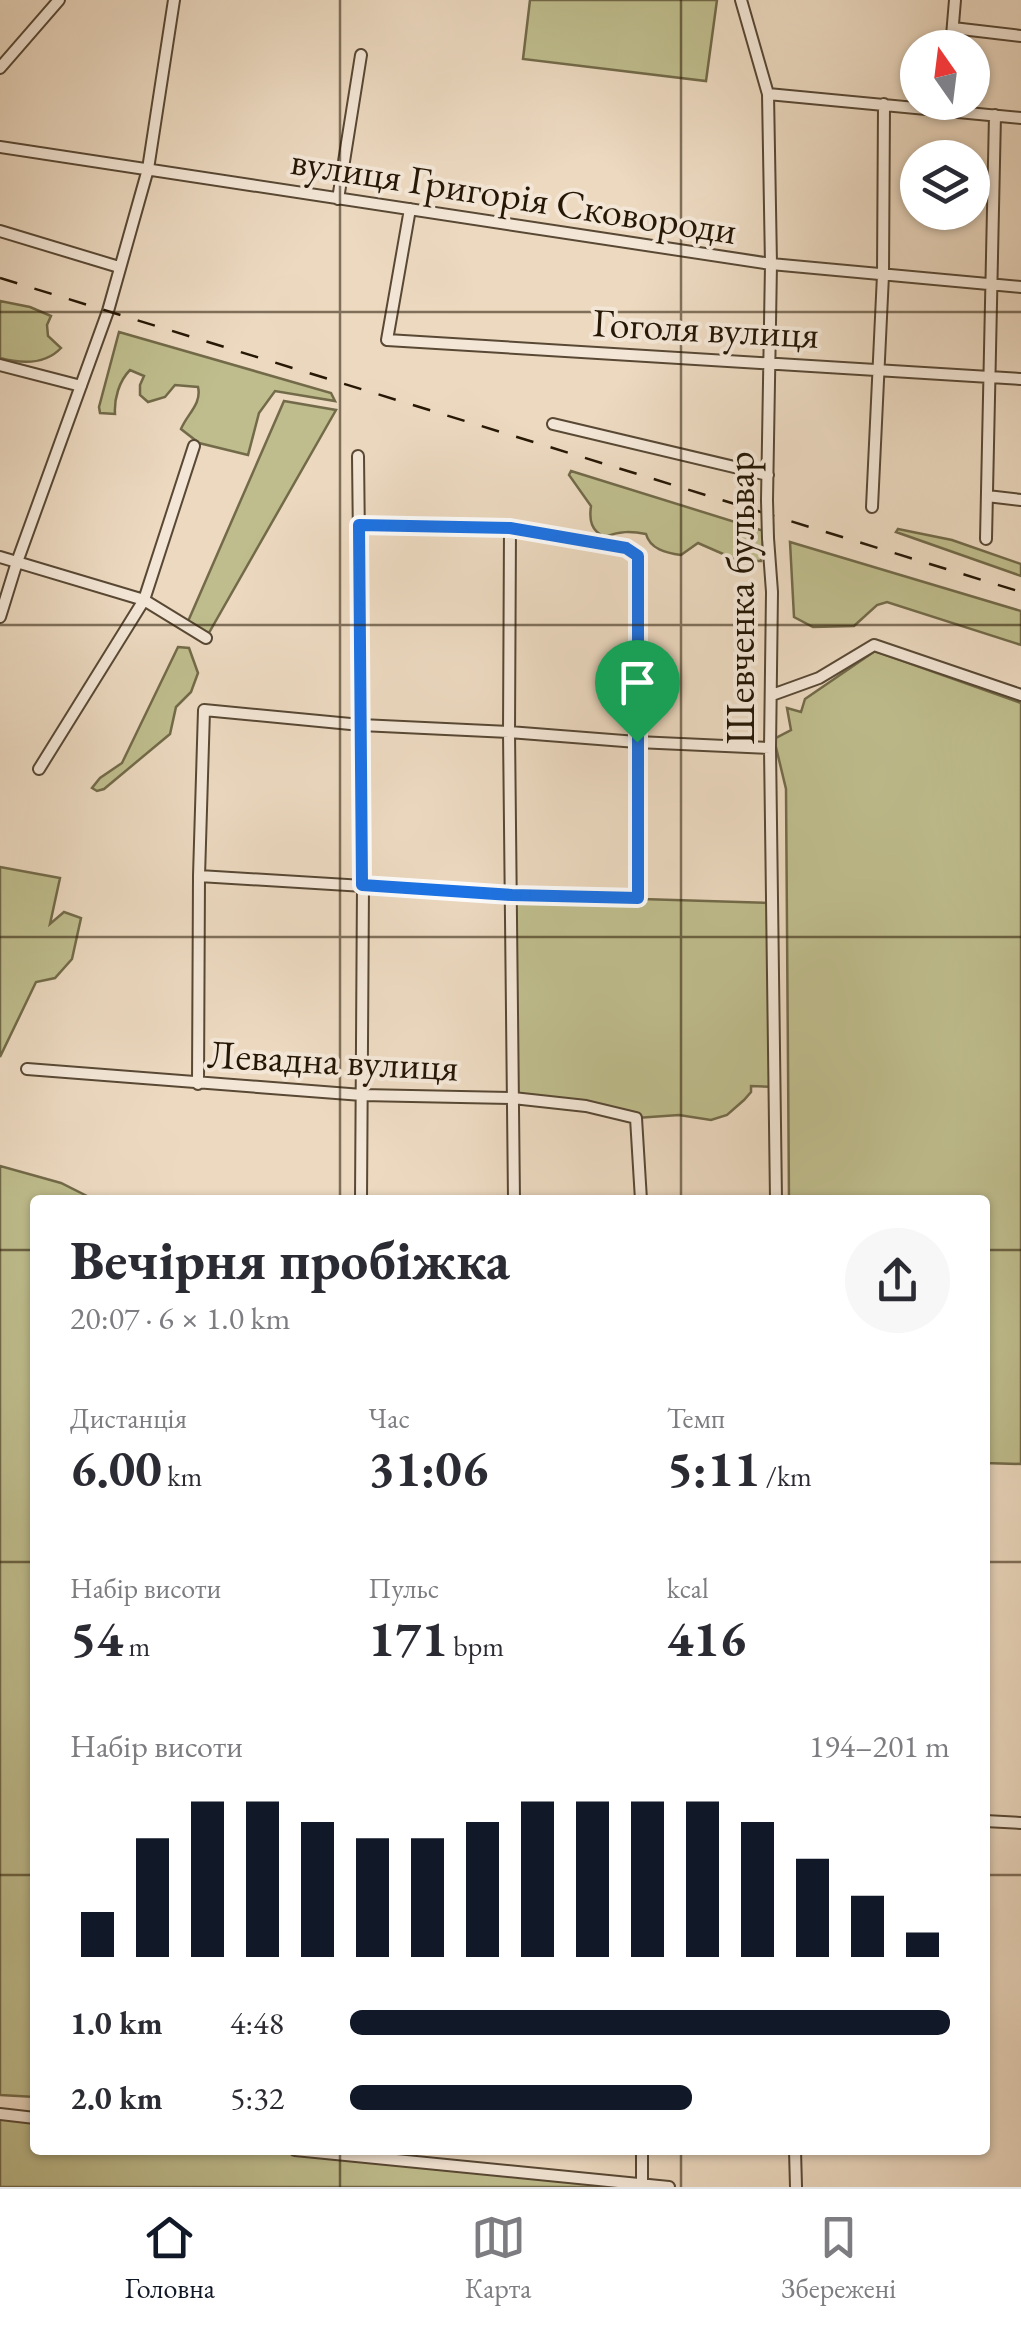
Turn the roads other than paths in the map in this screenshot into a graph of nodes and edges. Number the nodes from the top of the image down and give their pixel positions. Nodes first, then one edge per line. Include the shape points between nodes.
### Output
1 (59, 0) edge
2 (174, 0) edge
3 (741, 0) edge
4 (954, 0) edge
5 (50, 5) edge
6 (953, 28) joint
7 (1021, 36) edge
8 (360, 56) dead end
9 (0, 68) edge
10 (768, 94) junction
11 (884, 104) junction
12 (900, 105) edge
13 (990, 114) edge
14 (995, 115) junction
15 (1021, 118) edge
16 (0, 147) edge
17 (148, 169) junction
18 (338, 199) junction
19 (410, 209) junction
20 (0, 230) edge
21 (771, 264) junction
22 (119, 268) junction
23 (883, 275) junction
24 (992, 284) junction
25 (1021, 287) edge
26 (770, 362) junction
27 (0, 365) edge
28 (880, 369) junction
29 (988, 376) junction
30 (1021, 378) edge
31 (81, 386) junction
32 (553, 424) dead end
33 (194, 446) dead end
34 (358, 456) dead end
35 (768, 475) junction
36 (987, 496) junction
37 (1021, 500) edge
38 (872, 507) dead end
39 (359, 525) junction
40 (510, 528) junction
41 (986, 539) dead end
42 (0, 557) edge
43 (17, 562) junction
44 (144, 600) junction
45 (0, 617) edge
46 (206, 638) dead end
47 (772, 695) junction
48 (1021, 695) edge
49 (362, 725) junction
50 (509, 732) junction
51 (637, 742) junction
52 (770, 748) junction
53 (39, 769) dead end
54 (198, 876) junction
55 (362, 885) junction
56 (512, 895) junction
57 (27, 1069) dead end
58 (198, 1084) junction
59 (362, 1095) junction
60 (513, 1098) junction
61 (361, 1195) edge
62 (514, 1195) edge
63 (641, 1195) edge
64 (776, 1195) edge
65 (990, 1821) edge
66 (1021, 1823) edge
67 (0, 2114) edge
68 (30, 2117) edge
69 (346, 2155) edge
70 (642, 2155) edge
71 (795, 2155) edge
72 (642, 2184) junction
73 (669, 2187) edge
74 (796, 2187) edge

1 - 5 street
2 - 17 street
3 - 10 street, Шевченка бульвар
4 - 6 street
5 - 9 street
6 - 7 street
8 - 18 street
10 - 11 street
10 - 21 street, Шевченка бульвар
11 - 12 street
11 - 23 street
13 - 14 street
14 - 15 street
14 - 24 street
16 - 17 street, вулиця Григорія Сковороди
17 - 18 street, вулиця Григорія Сковороди
17 - 22 street
18 - 19 street, вулиця Григорія Сковороди
19 - 21 street, вулиця Григорія Сковороди
19 - 26 street, Гоголя вулиця via 388,340
20 - 22 street
21 - 23 street, вулиця Григорія Сковороди
21 - 26 street, Шевченка бульвар
22 - 31 street
23 - 24 street, вулиця Григорія Сковороди
23 - 28 street
24 - 25 street, вулиця Григорія Сковороди
24 - 29 street
26 - 28 street, Гоголя вулиця
26 - 35 street, Шевченка бульвар
27 - 31 street
28 - 29 street, Гоголя вулиця
28 - 38 street
29 - 30 street, Гоголя вулиця
29 - 36 street
31 - 43 street
32 - 35 street
33 - 44 street
34 - 39 street
35 - 47 street, Шевченка бульвар, bridge
36 - 37 street
36 - 41 street
39 - 40 street
39 - 49 street
40 - 50 street
40 - 51 street via 626,548 638,556
42 - 43 street
43 - 44 street
43 - 45 street
44 - 46 street
44 - 53 street
47 - 48 street via 819,678 874,645
47 - 52 street, Шевченка бульвар
49 - 50 street
49 - 54 street via 204,710
49 - 55 street
50 - 51 street
50 - 56 street
51 - 52 street
51 - 56 street via 638,898
52 - 64 street, Шевченка бульвар
54 - 55 street
54 - 58 street
55 - 56 street
55 - 59 street
56 - 60 street
57 - 58 street, Левадна вулиця
58 - 59 street, Левадна вулиця
59 - 60 street, Левадна вулиця
59 - 61 street
60 - 62 street
60 - 63 street, Левадна вулиця via 636,1118
65 - 66 street
67 - 68 street
69 - 72 street
70 - 72 street
71 - 74 street
72 - 73 street

